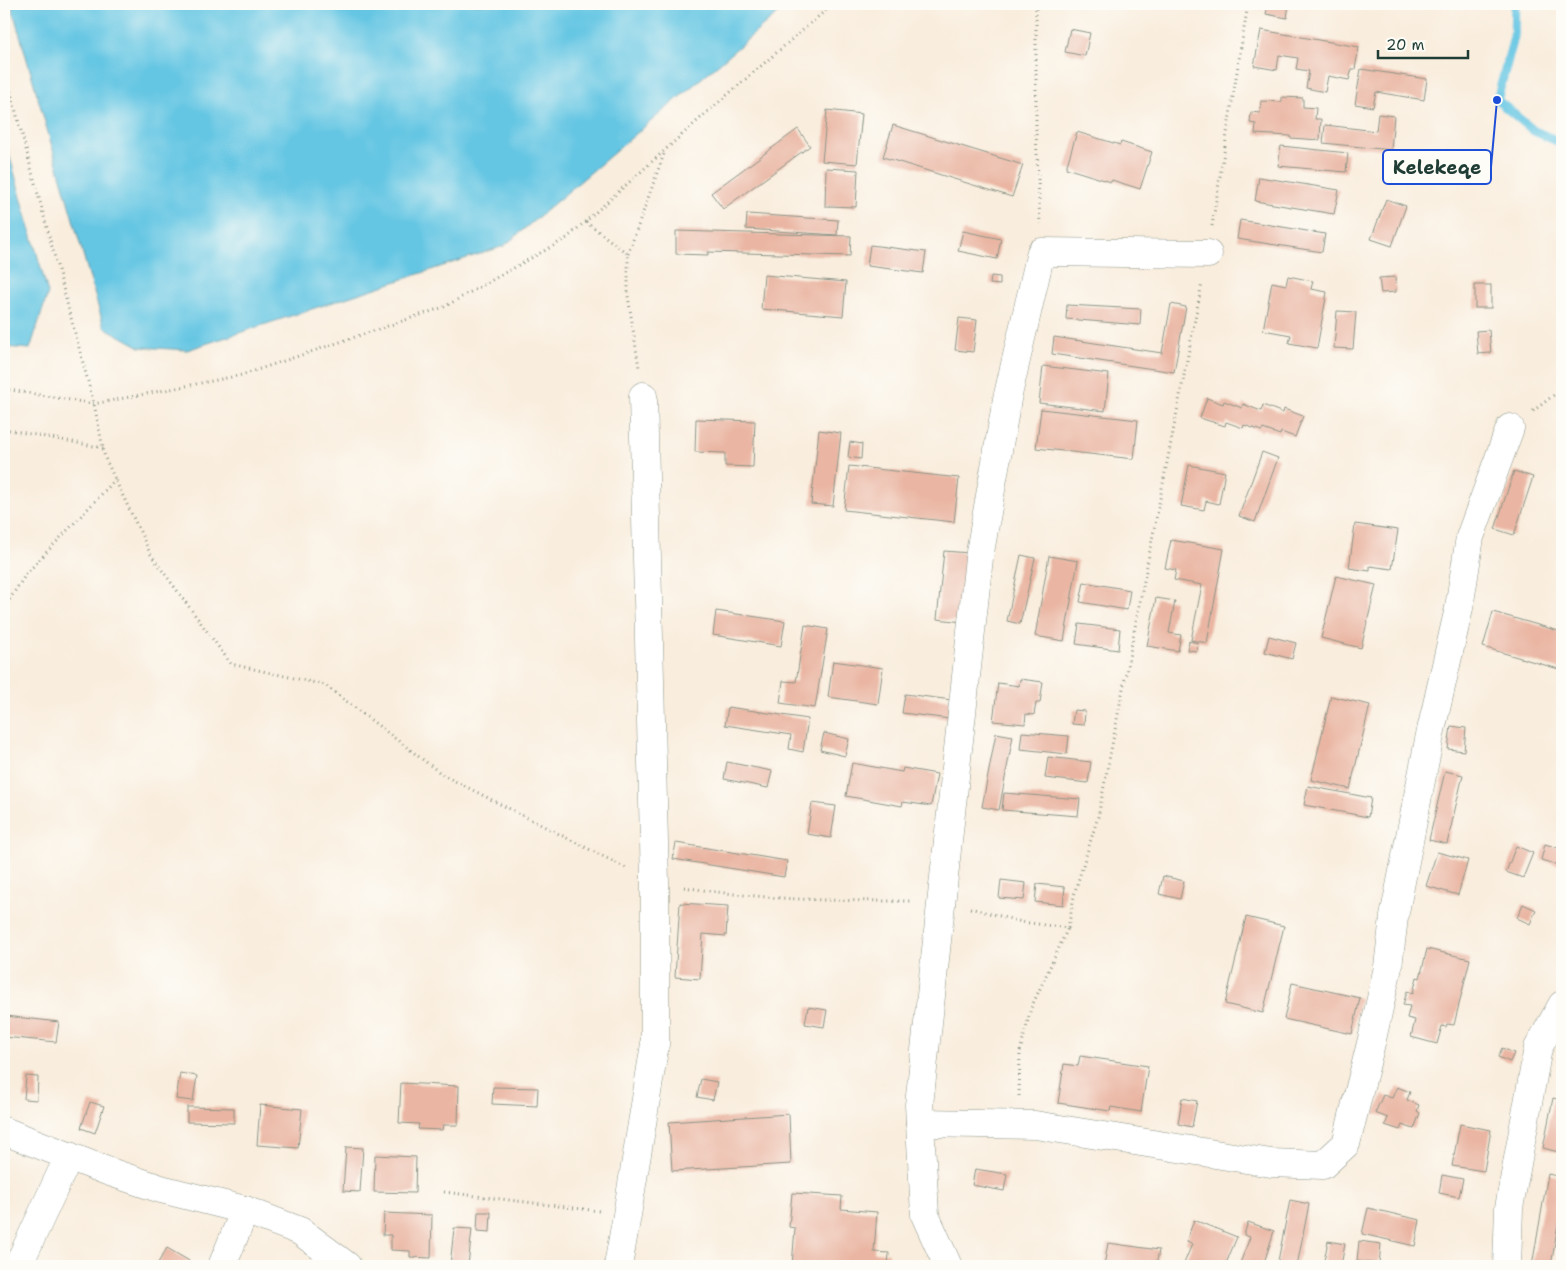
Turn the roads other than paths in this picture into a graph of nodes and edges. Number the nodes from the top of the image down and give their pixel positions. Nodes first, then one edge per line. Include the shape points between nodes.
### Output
1 (1208, 254) road end
2 (643, 396) road end
3 (1510, 428) road end
4 (1562, 1005) edge
5 (920, 1123) junction
6 (4, 1131) edge
7 (70, 1156) junction
8 (245, 1210) junction
9 (18, 1266) edge
10 (222, 1266) edge
11 (347, 1266) edge
12 (618, 1266) edge
13 (948, 1266) edge
14 (1506, 1266) edge

1 - 5 street via 1041,252 1007,399 979,558 919,1105
2 - 12 street via 655,883 655,1044
3 - 5 street via 1470,537 1459,608 1394,917 1388,967 1346,1144 1323,1165 1272,1163 1035,1125
4 - 14 street via 1538,1048 1509,1208
5 - 13 street via 925,1215
6 - 7 street
7 - 8 street via 161,1189
7 - 9 street
8 - 10 street
8 - 11 street via 300,1231

